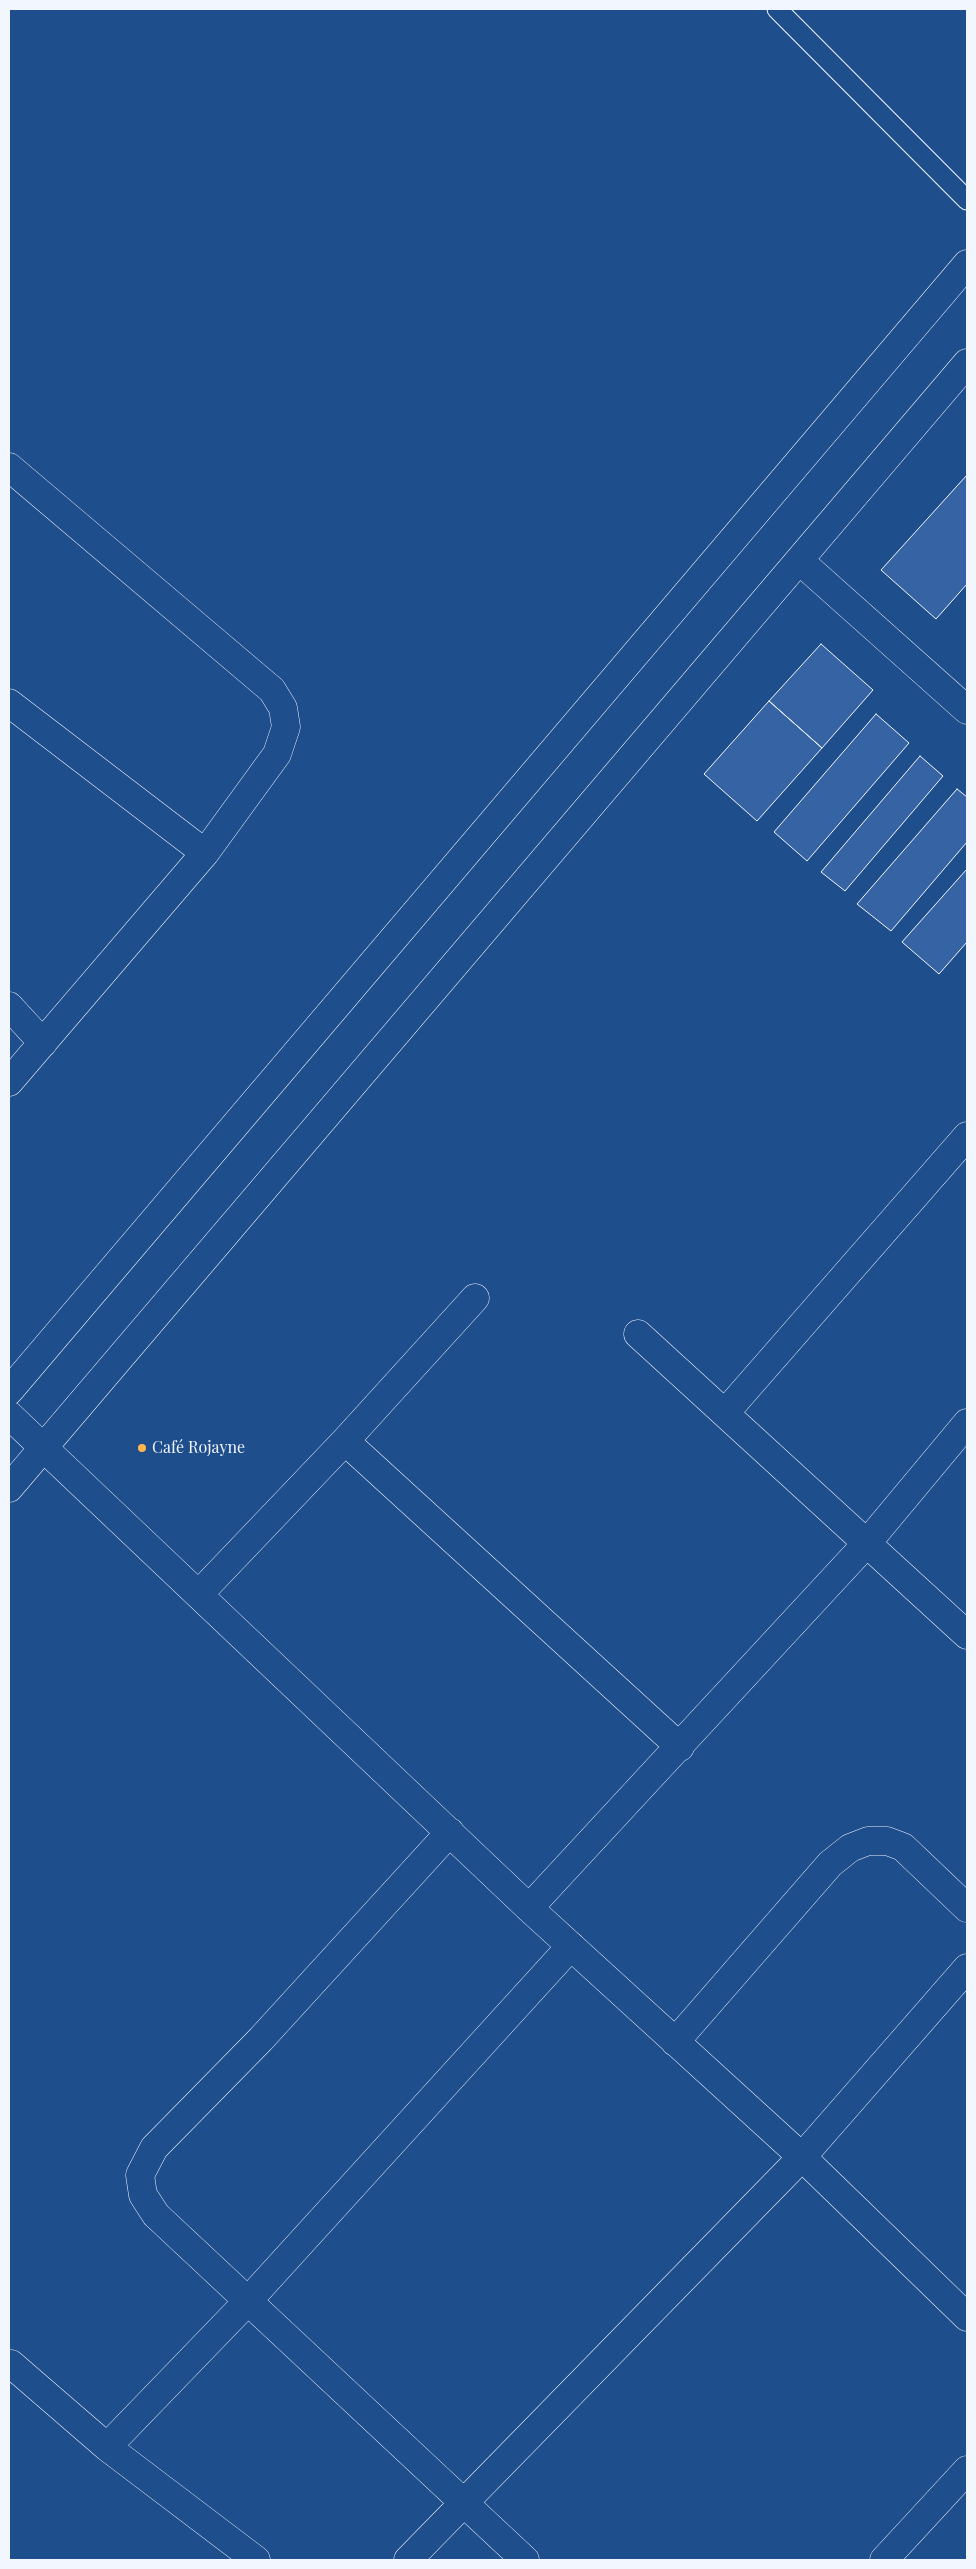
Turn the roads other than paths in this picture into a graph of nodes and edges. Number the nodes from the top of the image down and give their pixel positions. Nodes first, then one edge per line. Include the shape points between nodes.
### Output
1 (777, 9) edge
2 (967, 200) edge
3 (967, 264) edge
4 (967, 362) edge
5 (12, 476) edge
6 (800, 561) junction
7 (9, 703) edge
8 (967, 710) edge
9 (205, 853) junction
10 (9, 1006) edge
11 (43, 1043) junction
12 (9, 1082) edge
13 (967, 1136) edge
14 (475, 1298) dead end
15 (638, 1334) dead end
16 (9, 1391) edge
17 (725, 1413) junction
18 (9, 1415) edge
19 (967, 1423) edge
20 (345, 1441) junction
21 (43, 1447) junction
22 (9, 1488) edge
23 (867, 1543) junction
24 (198, 1594) junction
25 (967, 1634) edge
26 (680, 1746) junction
27 (450, 1832) junction
28 (529, 1908) junction
29 (967, 1908) edge
30 (571, 1946) junction
31 (967, 1968) edge
32 (675, 2042) junction
33 (802, 2157) junction
34 (247, 2302) junction
35 (967, 2316) edge
36 (10, 2364) dead end
37 (107, 2447) junction
38 (967, 2470) edge
39 (464, 2502) junction
40 (256, 2560) edge
41 (408, 2560) edge
42 (525, 2560) edge
43 (884, 2560) edge

1 - 2 lane
3 - 16 street
4 - 6 street
5 - 9 street via 272,690 283,708 286,727 277,754
6 - 8 street
6 - 21 street
7 - 9 street
9 - 11 street
10 - 11 street
11 - 12 street
13 - 17 street
14 - 20 street
15 - 17 street
17 - 23 street
18 - 21 street
19 - 23 street
20 - 24 street
20 - 26 street
21 - 22 street
21 - 24 street
23 - 25 street
23 - 26 street
24 - 27 street
26 - 28 street
27 - 28 street
27 - 34 street via 261,2039 154,2148 140,2175 143,2195 156,2215
28 - 30 street
29 - 32 street via 903,1847 887,1840 868,1841 850,1848 830,1864
30 - 32 street
30 - 34 street
31 - 33 street
32 - 33 street
33 - 35 street
33 - 39 street
34 - 37 street
34 - 39 street
36 - 37 street
37 - 40 street
38 - 43 street
39 - 41 street
39 - 42 street

